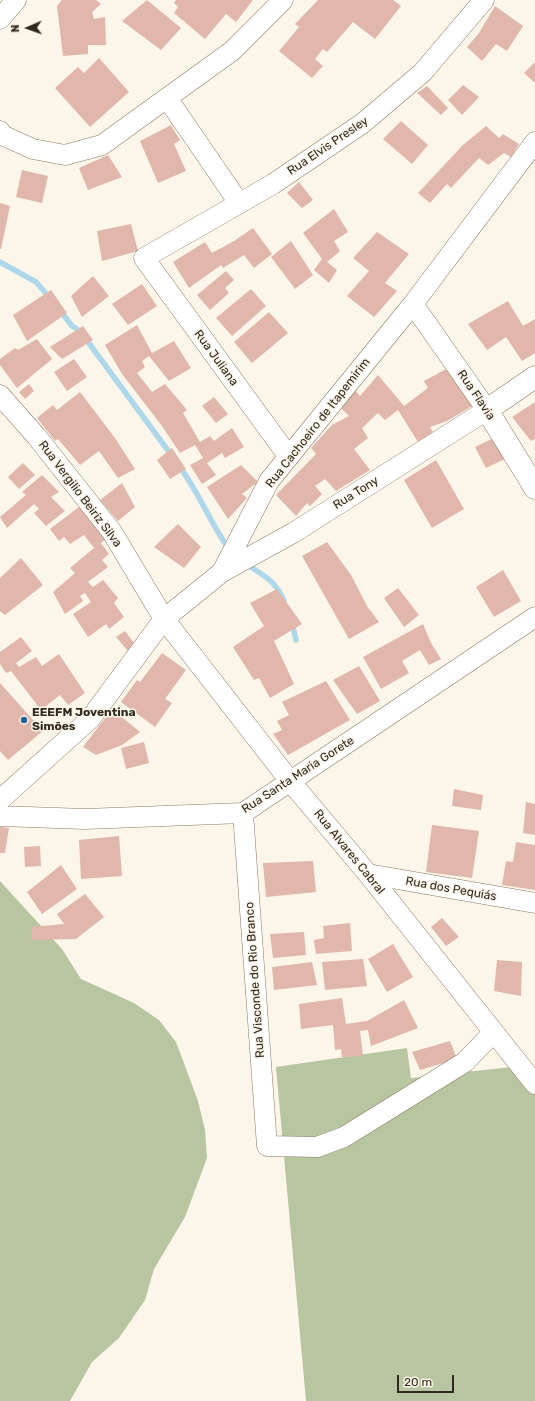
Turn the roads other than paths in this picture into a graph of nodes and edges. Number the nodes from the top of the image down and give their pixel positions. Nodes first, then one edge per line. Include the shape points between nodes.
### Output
1 (16, 0) edge
2 (283, 0) edge
3 (484, 0) edge
4 (0, 19) edge
5 (167, 98) junction
6 (0, 131) edge
7 (535, 142) edge
8 (239, 203) junction
9 (144, 258) joint
10 (413, 304) junction
11 (535, 377) edge
12 (0, 395) edge
13 (487, 410) junction
14 (289, 457) junction
15 (535, 488) edge
16 (222, 572) junction
17 (535, 617) edge
18 (164, 619) junction
19 (290, 781) junction
20 (0, 800) edge
21 (243, 813) junction
22 (0, 816) edge
23 (368, 874) junction
24 (535, 903) edge
25 (492, 1032) junction
26 (535, 1084) edge

1 - 4 street
2 - 5 street via 232,51
3 - 8 street, Rua Elvis Presley via 423,72 363,123
5 - 6 street via 102,145 64,154 33,149 2,135
5 - 8 street
7 - 10 street, Rua Cachoeiro de Itapemirim
8 - 9 street, Rua Elvis Presley
9 - 14 street, Rua Juliana
10 - 13 street, Rua Flavia
10 - 14 street, Rua Cachoeiro de Itapemirim
11 - 13 street
12 - 18 street, Rua Vergilio Beiriz Silva via 37,437 112,532
13 - 15 street, Rua Flavia
13 - 16 street, Rua Tony via 292,533
14 - 16 street, Rua Cachoeiro de Itapemirim via 269,481
16 - 18 street, Rua Cachoeiro de Itapemirim
17 - 19 street, Rua Santa Maria Gorete
18 - 19 street, Rua Alvares Cabral
18 - 20 street, Rua Cachoeiro de Itapemirim via 90,719
19 - 21 street, Rua Santa Maria Gorete
19 - 23 street, Rua Alvares Cabral
21 - 22 street, Rua Santa Maria Gorete via 85,819
21 - 25 street, Rua Visconde do Rio Branco via 267,1146 317,1146 344,1137 465,1062
23 - 24 street, Rua dos Pequiás
23 - 25 street, Rua Alvares Cabral
25 - 26 street, Rua Alvares Cabral

